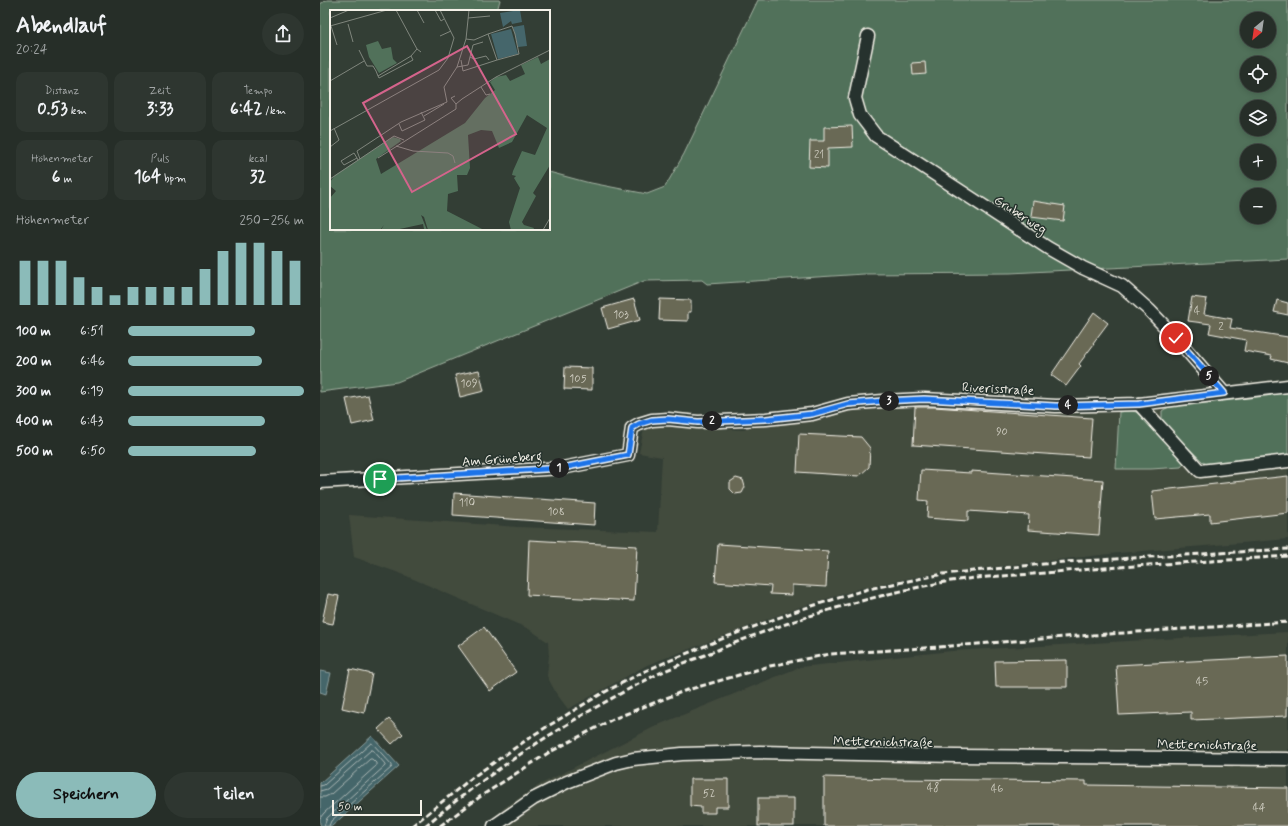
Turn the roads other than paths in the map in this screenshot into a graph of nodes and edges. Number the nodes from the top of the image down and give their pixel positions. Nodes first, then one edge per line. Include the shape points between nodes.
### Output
1 (868, 36) dead end
2 (1288, 386) edge
3 (1224, 393) junction
4 (1139, 404) junction
5 (706, 422) joint
6 (1288, 461) edge
7 (320, 482) edge
8 (1288, 759) edge
9 (494, 826) edge

1 - 3 street, Gruberweg via 855,98 860,115 876,136 1048,248 1122,286 1176,338
2 - 3 street, Riverisstraße
3 - 4 street, Riverisstraße
4 - 5 street, Riverisstraße via 1056,406 924,399 848,404 805,415
4 - 6 street via 1200,471
5 - 7 street, Am Grüneberg via 660,419 639,424 632,428 628,455 562,468
8 - 9 street, Metternichstraße via 760,752 682,754 633,759 610,765 533,799

